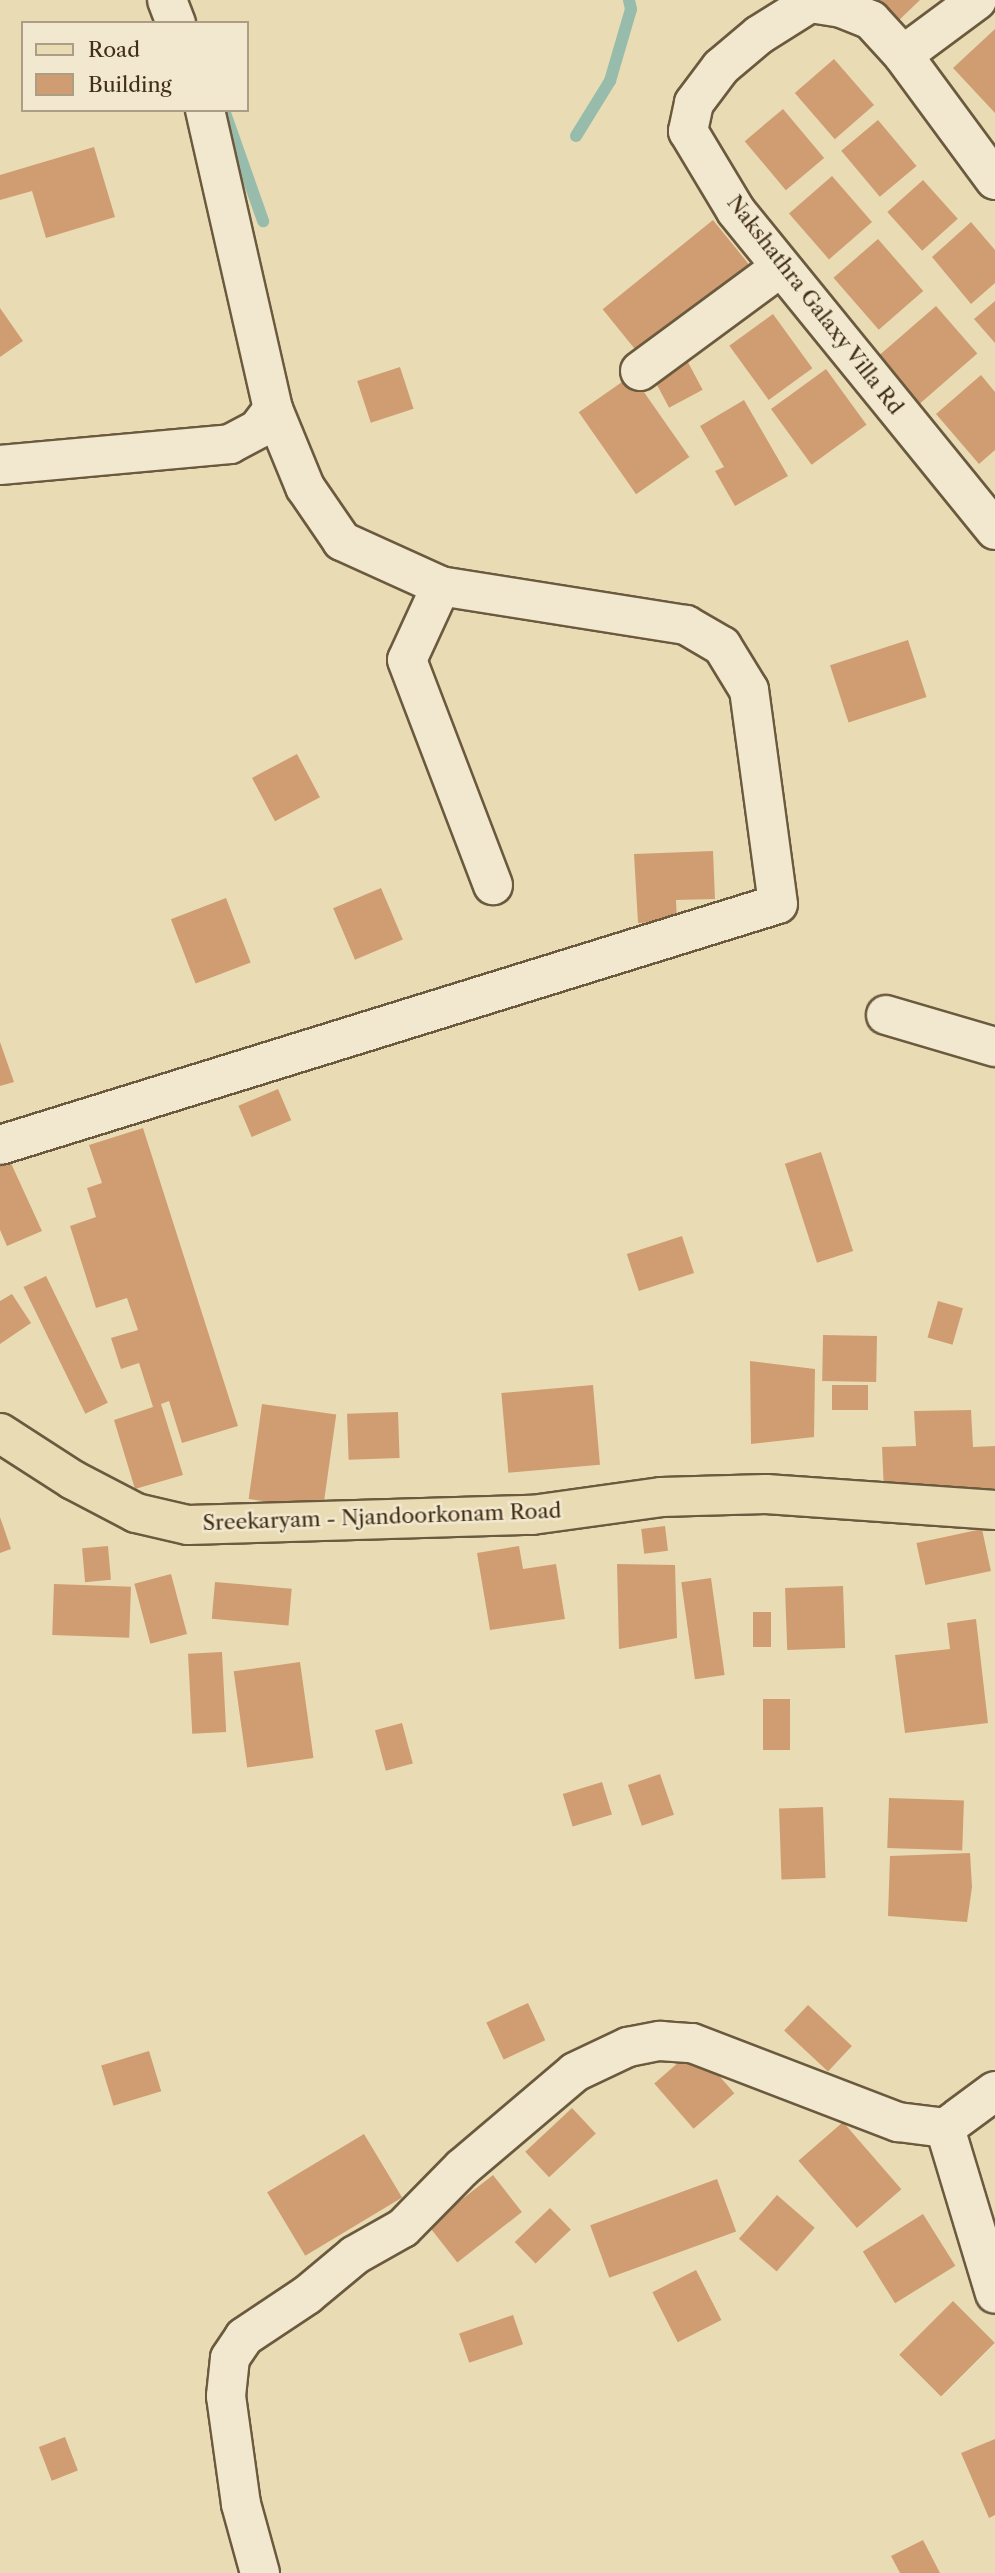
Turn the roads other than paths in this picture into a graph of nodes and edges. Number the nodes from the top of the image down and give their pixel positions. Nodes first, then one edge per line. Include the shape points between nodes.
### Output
1 (167, 0) edge
2 (977, 0) edge
3 (780, 10) edge
4 (175, 21) edge
5 (903, 55) junction
6 (205, 112) edge
7 (995, 180) edge
8 (780, 267) junction
9 (640, 371) dead end
10 (273, 409) junction
11 (0, 465) edge
12 (995, 530) edge
13 (441, 586) junction
14 (493, 885) dead end
15 (886, 1015) dead end
16 (995, 1048) edge
17 (0, 1145) edge
18 (0, 1433) edge
19 (995, 1510) edge
20 (995, 2091) edge
21 (945, 2128) junction
22 (995, 2294) edge
23 (260, 2573) edge

1 - 4 street
2 - 5 street
3 - 5 street, Nakshathra Galaxy Villa Rd via 810,3 842,8 871,20
3 - 8 street, Nakshathra Galaxy Villa Rd via 705,85 694,103 688,131 736,211
5 - 7 street, Nakshathra Galaxy Villa Rd
6 - 10 street
8 - 9 street
8 - 12 street, Nakshathra Galaxy Villa Rd
10 - 11 street via 258,429 230,444
10 - 13 street via 306,487 342,541
13 - 14 street via 407,660
13 - 17 street via 687,625 722,646 749,690 778,904
15 - 16 street
18 - 19 main road, Sreekaryam - Njandoorkonam Road via 136,1513 188,1525 532,1515 661,1497 766,1494
20 - 21 street
21 - 22 street
21 - 23 street via 898,2122 692,2043 660,2041 628,2048 575,2072 462,2168 403,2228 355,2255 307,2295 244,2337 230,2358 226,2396 241,2504

